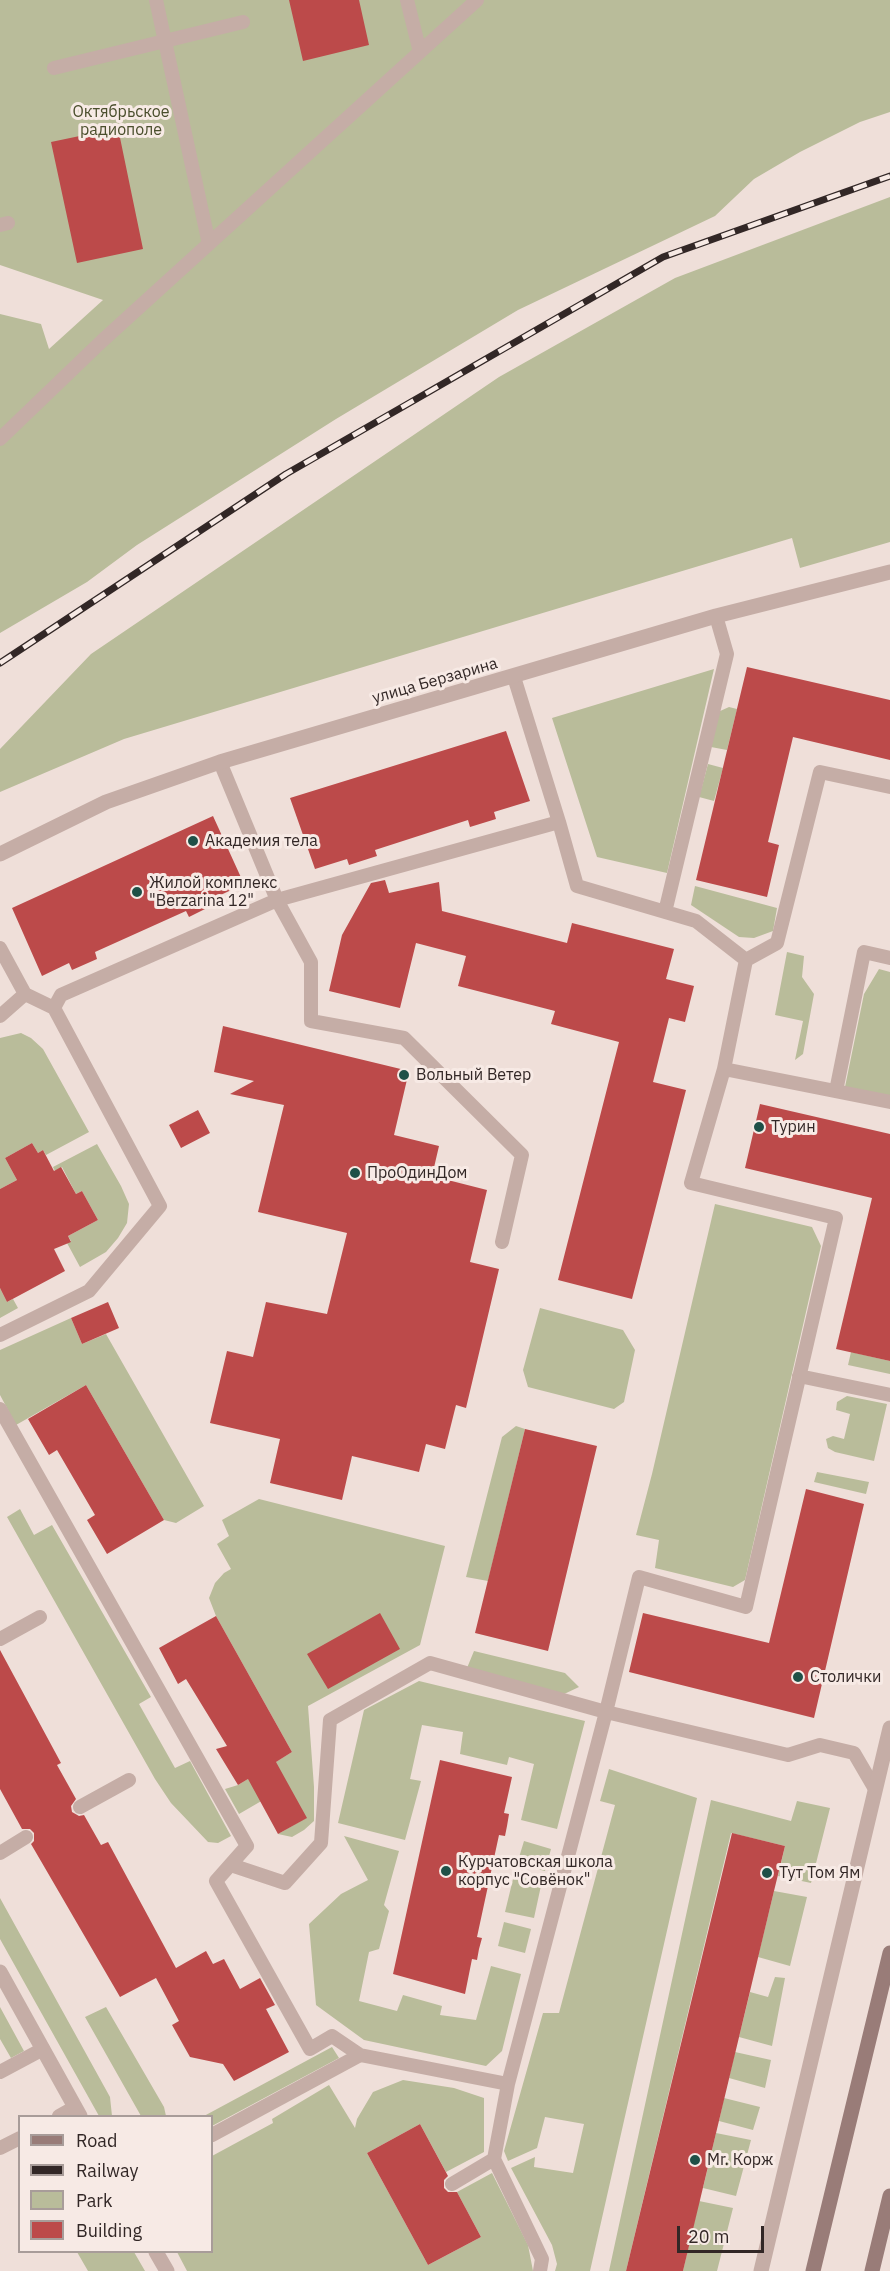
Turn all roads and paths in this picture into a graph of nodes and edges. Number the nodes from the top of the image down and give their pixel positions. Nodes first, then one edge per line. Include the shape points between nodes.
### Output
1 (156, 0) edge
2 (407, 0) edge
3 (477, 0) edge
4 (243, 22) dead end
5 (165, 41) junction
6 (420, 52) junction
7 (54, 68) dead end
8 (209, 244) junction
9 (0, 439) edge
10 (890, 572) edge
11 (716, 616) junction
12 (514, 677) junction
13 (219, 762) junction
14 (890, 787) edge
15 (559, 822) junction
16 (0, 854) edge
17 (277, 900) junction
18 (665, 912) junction
19 (0, 948) edge
20 (890, 958) edge
21 (746, 960) junction
22 (25, 994) junction
23 (54, 1008) junction
24 (0, 1016) edge
25 (724, 1069) junction
26 (836, 1091) junction
27 (890, 1102) edge
28 (502, 1242) dead end
29 (0, 1335) edge
30 (799, 1376) junction
31 (890, 1395) edge
32 (0, 1409) edge
33 (40, 1617) dead end
34 (0, 1639) edge
35 (606, 1712) junction
36 (890, 1728) edge
37 (129, 1780) dead end
38 (875, 1788) junction
39 (80, 1807) dead end
40 (26, 1837) dead end
41 (0, 1853) edge
42 (231, 1865) junction
43 (890, 1953) edge
44 (0, 1972) edge
45 (43, 2049) junction
46 (360, 2055) junction
47 (0, 2072) edge
48 (508, 2084) junction
49 (78, 2112) edge
50 (213, 2134) edge
51 (18, 2139) edge
52 (0, 2148) edge
53 (494, 2159) junction
54 (453, 2184) dead end
55 (890, 2196) edge
56 (157, 2253) edge
57 (167, 2271) edge
58 (540, 2271) edge
59 (761, 2271) edge
60 (813, 2271) edge
61 (872, 2271) edge

1 - 5 lane
2 - 6 lane
3 - 6 lane
4 - 5 lane
5 - 7 lane
5 - 8 lane
6 - 8 lane
8 - 9 lane
10 - 11 street, улица Берзарина
11 - 12 street, улица Берзарина
11 - 18 lane via 727,654
12 - 13 street, улица Берзарина
12 - 15 lane
13 - 16 street, улица Берзарина via 106,802
13 - 17 lane
14 - 21 lane via 820,772 777,943
15 - 17 lane
15 - 18 lane via 577,886
17 - 23 lane via 62,995
17 - 28 lane via 311,962 311,1021 404,1038 522,1155
18 - 21 lane via 696,921
19 - 22 lane
20 - 26 lane via 864,952
21 - 25 lane
22 - 23 lane
22 - 24 lane
23 - 29 lane via 160,1206 89,1291
25 - 26 lane
25 - 30 lane via 691,1184 836,1218
26 - 27 lane
30 - 31 lane
30 - 35 lane via 746,1607 639,1577
32 - 42 lane via 247,1846
33 - 34 lane
35 - 38 lane via 788,1755 820,1745 854,1753
35 - 42 lane via 429,1664 330,1720 321,1843 285,1883
35 - 48 lane
36 - 38 street
37 - 39 lane
38 - 59 street
40 - 41 lane
42 - 46 lane via 216,1881 310,2049 332,2036
43 - 60 main road
44 - 45 street
45 - 47 lane
45 - 49 street
46 - 48 lane
46 - 50 lane
48 - 53 lane
51 - 52 lane
53 - 54 lane
53 - 58 lane via 542,2259
55 - 61 main road
56 - 57 street

